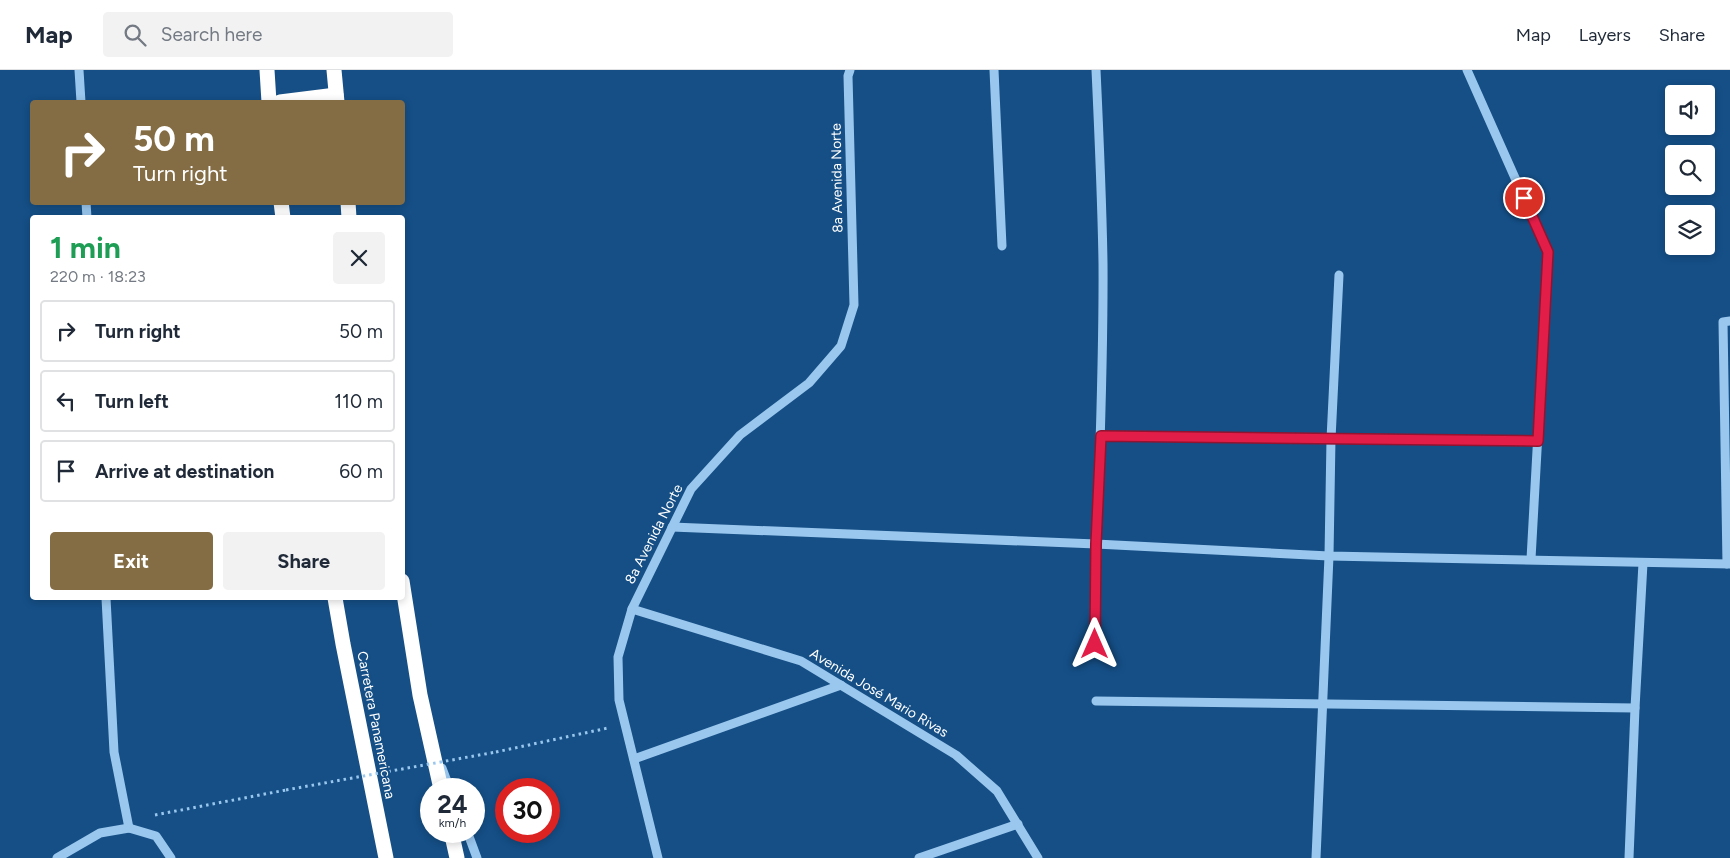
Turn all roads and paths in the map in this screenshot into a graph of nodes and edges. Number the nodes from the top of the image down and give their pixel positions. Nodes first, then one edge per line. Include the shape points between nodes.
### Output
1 (79, 70) edge
2 (267, 70) edge
3 (334, 70) edge
4 (850, 70) edge
5 (994, 70) edge
6 (1096, 70) edge
7 (1467, 70) edge
8 (336, 99) edge
9 (81, 100) edge
10 (269, 100) edge
11 (317, 100) edge
12 (1002, 246) dead end
13 (1339, 275) dead end
14 (1730, 321) edge
15 (1101, 436) junction
16 (1331, 439) junction
17 (1538, 441) junction
18 (672, 527) junction
19 (1096, 544) junction
20 (1329, 556) junction
21 (1531, 559) junction
22 (1643, 563) junction
23 (1728, 564) edge
24 (106, 600) edge
25 (336, 600) edge
26 (405, 600) edge
27 (632, 609) junction
28 (1095, 644) dead end
29 (841, 685) junction
30 (1096, 701) dead end
31 (1322, 704) junction
32 (1635, 708) junction
33 (625, 724) junction
34 (426, 726) junction
35 (634, 759) junction
36 (438, 778) edge
37 (446, 778) edge
38 (128, 824) junction
39 (1018, 824) junction
40 (454, 843) edge
41 (471, 843) edge
42 (57, 858) edge
43 (171, 858) edge
44 (386, 858) edge
45 (457, 858) edge
46 (477, 858) edge
47 (658, 858) edge
48 (920, 858) edge
49 (1038, 858) edge
50 (1316, 858) edge
51 (1629, 858) edge

1 - 9 street
2 - 10 highway
3 - 8 highway
4 - 18 street, 8a Avenida Norte via 854,305 841,346 810,383 740,435 691,490
5 - 12 street
6 - 15 street via 1103,262
7 - 17 street via 1548,252
8 - 11 highway
13 - 16 street
14 - 23 street via 1723,322
15 - 16 street
15 - 19 street
16 - 17 street
16 - 20 street
17 - 21 street
18 - 19 street
18 - 27 street, 8a Avenida Norte
19 - 20 street
19 - 28 street
20 - 21 street
20 - 31 street
21 - 22 street
22 - 23 street
22 - 32 street
24 - 38 street via 114,752
25 - 44 highway, Carretera Panamericana
26 - 34 highway
27 - 29 street, Avenida José Mario Rivas via 801,661
27 - 33 street, 8a Avenida Norte via 618,657 619,700
29 - 35 street
29 - 39 street, Avenida José Mario Rivas via 956,755 997,792
30 - 31 street
31 - 32 street
31 - 50 street
32 - 51 street
33 - 35 street, 8a Avenida Norte
33 - 38 path, bridge
34 - 36 highway
34 - 37 street
35 - 47 street, 8a Avenida Norte
38 - 42 street via 100,833
38 - 43 street via 156,836
39 - 48 street
39 - 49 street, Avenida José Mario Rivas
40 - 45 highway
41 - 46 street

